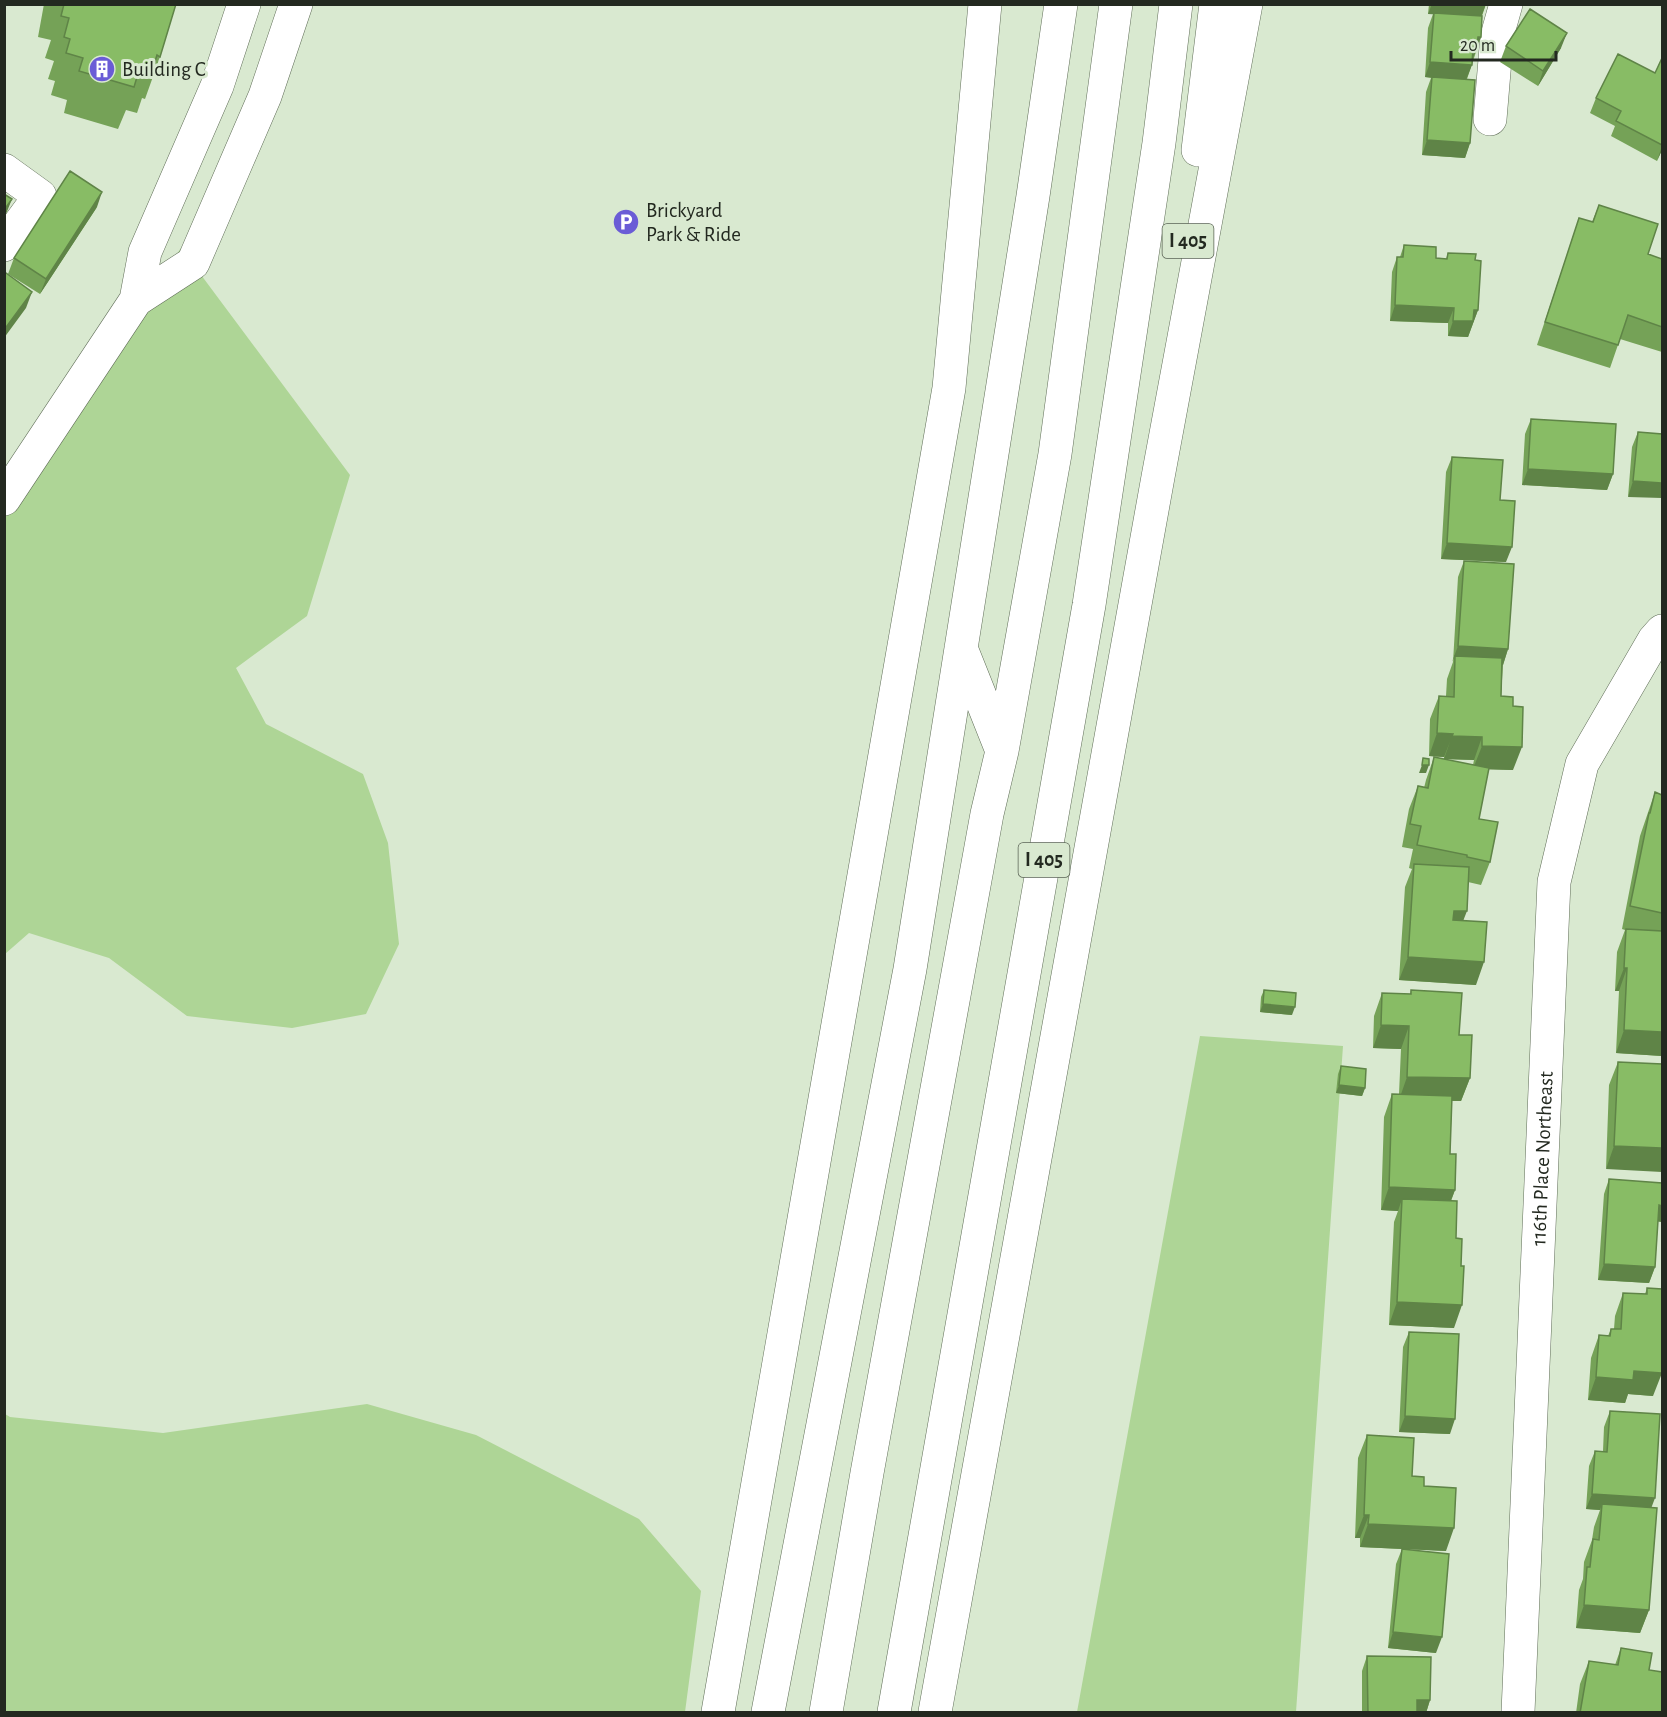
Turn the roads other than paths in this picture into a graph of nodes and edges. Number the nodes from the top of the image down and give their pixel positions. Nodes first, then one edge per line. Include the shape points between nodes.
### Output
1 (244, 4) edge
2 (296, 4) edge
3 (985, 4) edge
4 (1061, 4) edge
5 (1116, 4) edge
6 (1176, 4) edge
7 (1216, 4) edge
8 (1246, 4) edge
9 (1506, 4) edge
10 (1490, 119) dead end
11 (4, 170) edge
12 (4, 245) edge
13 (136, 300) junction
14 (1158, 477) junction
15 (4, 499) edge
16 (1662, 631) edge
17 (961, 648) junction
18 (1002, 751) junction
19 (718, 1713) edge
20 (768, 1713) edge
21 (826, 1713) edge
22 (894, 1713) edge
23 (935, 1713) edge
24 (1518, 1713) edge

1 - 13 main road via 217,86 145,252
2 - 13 main road via 265,96 193,262
3 - 19 main road via 949,388
4 - 17 main road
5 - 18 main road via 1055,454
6 - 22 main road, I 405 via 1160,143 1089,605
7 - 14 main road, I 405
8 - 14 main road
9 - 10 main road via 1497,36
11 - 12 main road via 40,196
13 - 15 main road
14 - 23 main road, I 405
16 - 24 main road, 116th Place Northeast via 1581,764 1554,882
17 - 18 main road
17 - 20 main road via 910,969
18 - 21 main road via 985,825

